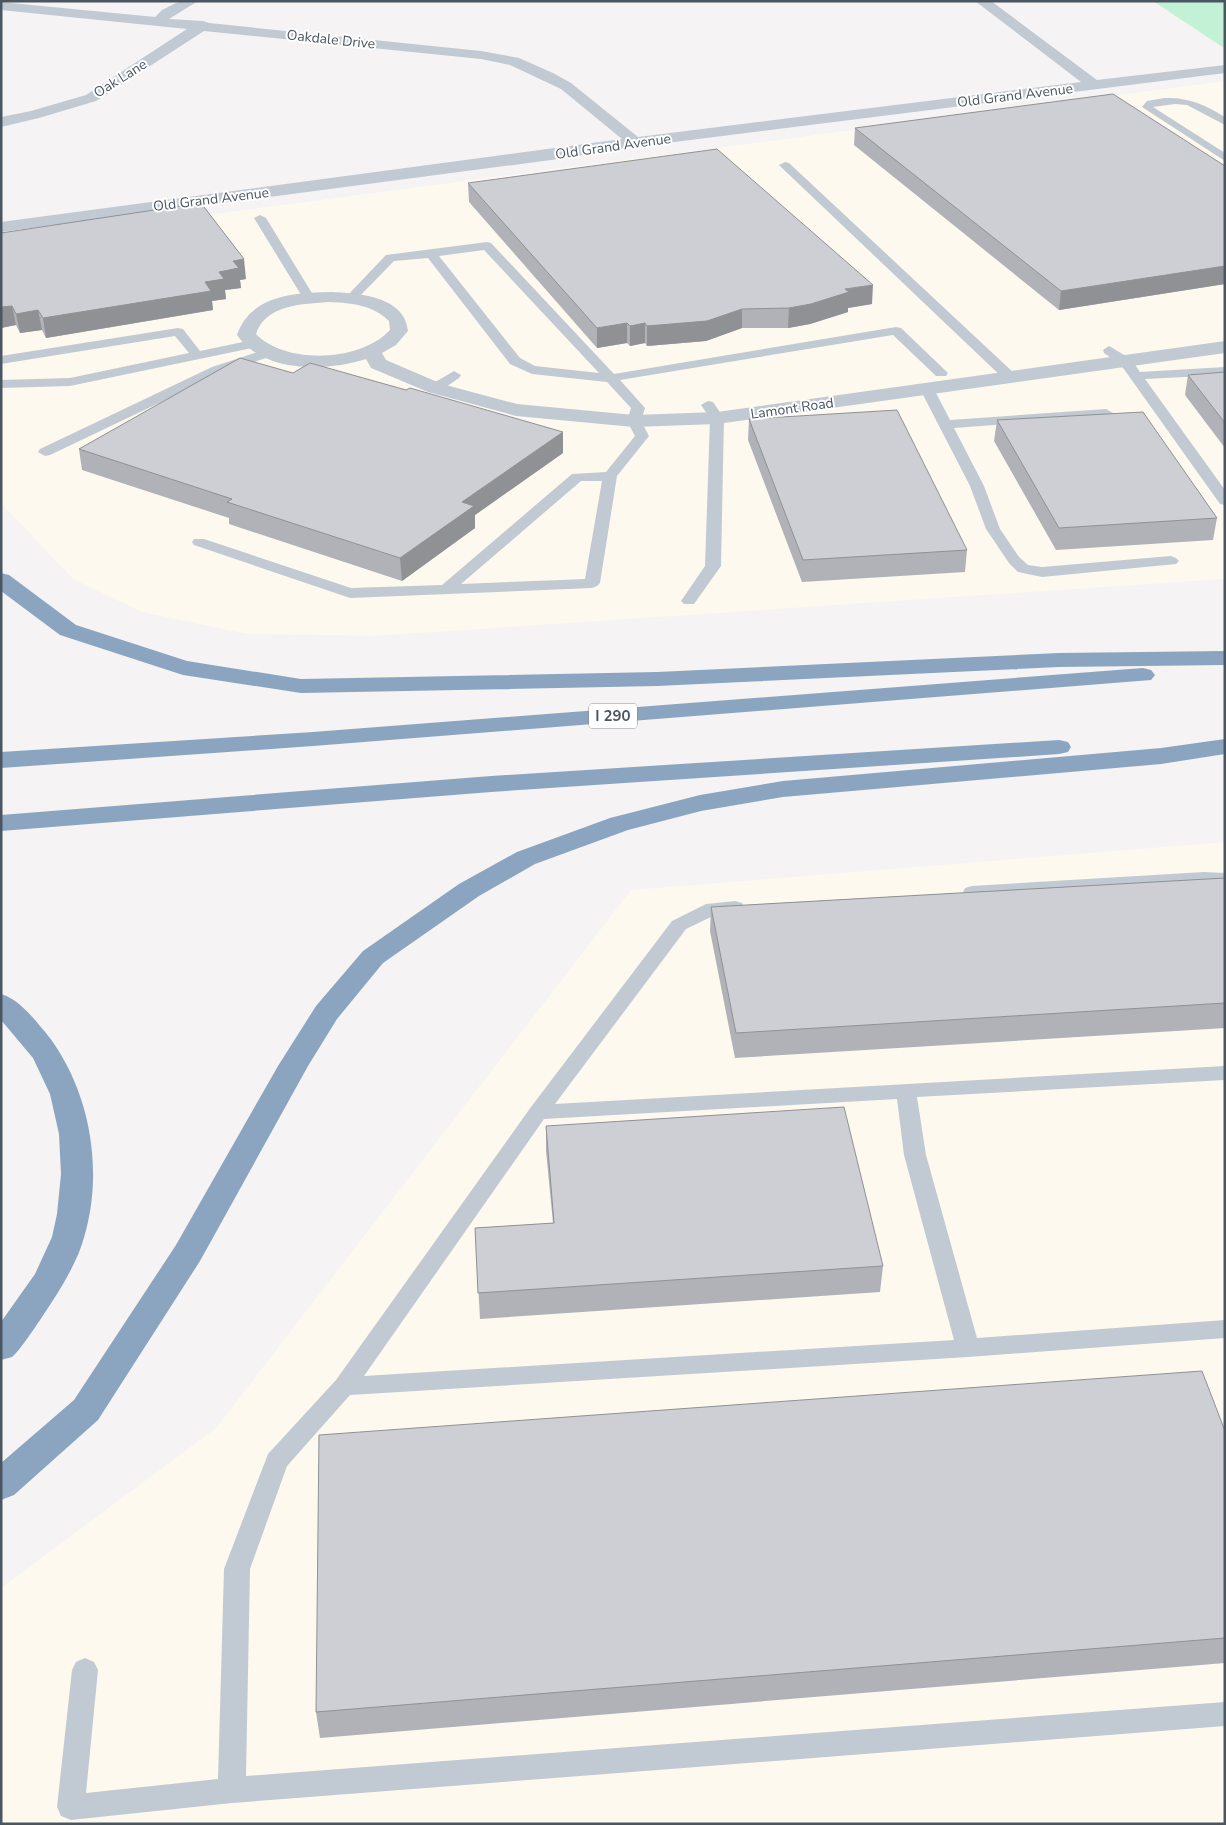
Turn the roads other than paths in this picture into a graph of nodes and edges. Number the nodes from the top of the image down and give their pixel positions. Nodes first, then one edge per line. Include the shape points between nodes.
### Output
1 (191, 1) edge
2 (982, 1) edge
3 (1, 6) edge
4 (159, 21) junction
5 (203, 26) junction
6 (1225, 69) edge
7 (1095, 86) junction
8 (1, 122) edge
9 (1225, 122) edge
10 (635, 142) junction
11 (1225, 158) edge
12 (785, 165) dead end
13 (260, 218) dead end
14 (1, 227) edge
15 (431, 254) junction
16 (310, 298) junction
17 (351, 298) junction
18 (1225, 334) edge
19 (259, 348) junction
20 (1225, 348) edge
21 (1109, 350) junction
22 (372, 351) junction
23 (198, 355) junction
24 (1, 360) edge
25 (1131, 369) junction
26 (1004, 371) junction
27 (1225, 371) edge
28 (941, 373) junction
29 (454, 375) junction
30 (611, 378) junction
31 (1, 384) edge
32 (435, 388) junction
33 (927, 389) junction
34 (713, 412) junction
35 (1106, 413) edge
36 (636, 415) junction
37 (945, 424) junction
38 (45, 452) dead end
39 (610, 476) junction
40 (1225, 501) edge
41 (200, 542) dead end
42 (1171, 561) dead end
43 (1, 580) edge
44 (446, 589) junction
45 (689, 601) dead end
46 (1225, 658) edge
47 (1225, 669) edge
48 (1225, 736) edge
49 (1225, 746) edge
50 (1, 760) edge
51 (1, 823) edge
52 (1225, 879) edge
53 (959, 893) edge
54 (752, 906) edge
55 (1, 1003) edge
56 (1225, 1074) edge
57 (906, 1091) junction
58 (538, 1112) junction
59 (1225, 1329) edge
60 (1, 1346) edge
61 (968, 1348) junction
62 (344, 1386) junction
63 (1, 1485) edge
64 (85, 1670) dead end
65 (1225, 1714) edge
66 (232, 1790) junction

1 - 4 street via 167,13
2 - 7 street
3 - 4 street, Oakdale Drive
4 - 5 street, Oakdale Drive
5 - 8 street, Oak Lane via 91,98
5 - 10 street, Oakdale Drive via 482,54 514,61 566,86
6 - 7 street, Old Grand Avenue
7 - 10 street, Old Grand Avenue
9 - 11 lane via 1192,102 1151,103 1147,107
10 - 14 street, Old Grand Avenue
12 - 26 lane
13 - 16 lane
15 - 17 lane via 390,258
15 - 30 lane via 515,361 532,370
15 - 30 lane via 487,246
16 - 17 street, Lamont Road
16 - 19 street, Lamont Road via 288,302 256,316 248,325 246,335
17 - 22 street, Lamont Road via 373,302 390,310 398,320 399,331 389,342
18 - 21 street, Lamont Road
19 - 22 street, Lamont Road via 292,359 330,360
19 - 23 lane
19 - 38 lane
20 - 25 street, Lamont Road
21 - 25 lane
21 - 26 street, Lamont Road
22 - 29 street, Lamont Road
22 - 32 street, Lamont Road via 378,364
23 - 24 lane via 178,332
23 - 31 lane via 70,382
25 - 26 street, Lamont Road
25 - 27 lane
25 - 40 lane
26 - 28 street, Lamont Road
26 - 33 street, Lamont Road
28 - 30 lane via 896,331
28 - 34 street, Lamont Road
29 - 32 lane
29 - 36 street, Lamont Road via 538,398
30 - 36 lane
32 - 36 street, Lamont Road via 516,410
33 - 34 street, Lamont Road
33 - 37 lane
34 - 36 street, Lamont Road
34 - 45 lane via 713,566
35 - 37 lane
36 - 39 lane via 642,436
37 - 42 lane via 977,486 993,529 1023,569 1042,572
39 - 44 lane via 577,477
39 - 44 lane via 592,583
41 - 44 lane via 350,593
43 - 46 highway via 68,630 183,668 301,686 657,679 1059,660
47 - 50 highway, I 290
48 - 51 highway via 491,784
49 - 63 highway via 1161,756 783,789 700,802 619,824 526,858 469,890 373,957 326,1013 188,1252 86,1410
52 - 53 lane via 1195,878
54 - 58 lane via 713,908 679,926
55 - 60 highway via 48,1059 64,1094 76,1140 78,1166 68,1238 34,1304
56 - 57 lane
57 - 58 lane
57 - 61 lane via 915,1155
58 - 62 lane
59 - 61 lane
61 - 62 lane
62 - 66 lane via 277,1461 237,1569
64 - 66 lane via 71,1807
65 - 66 lane

